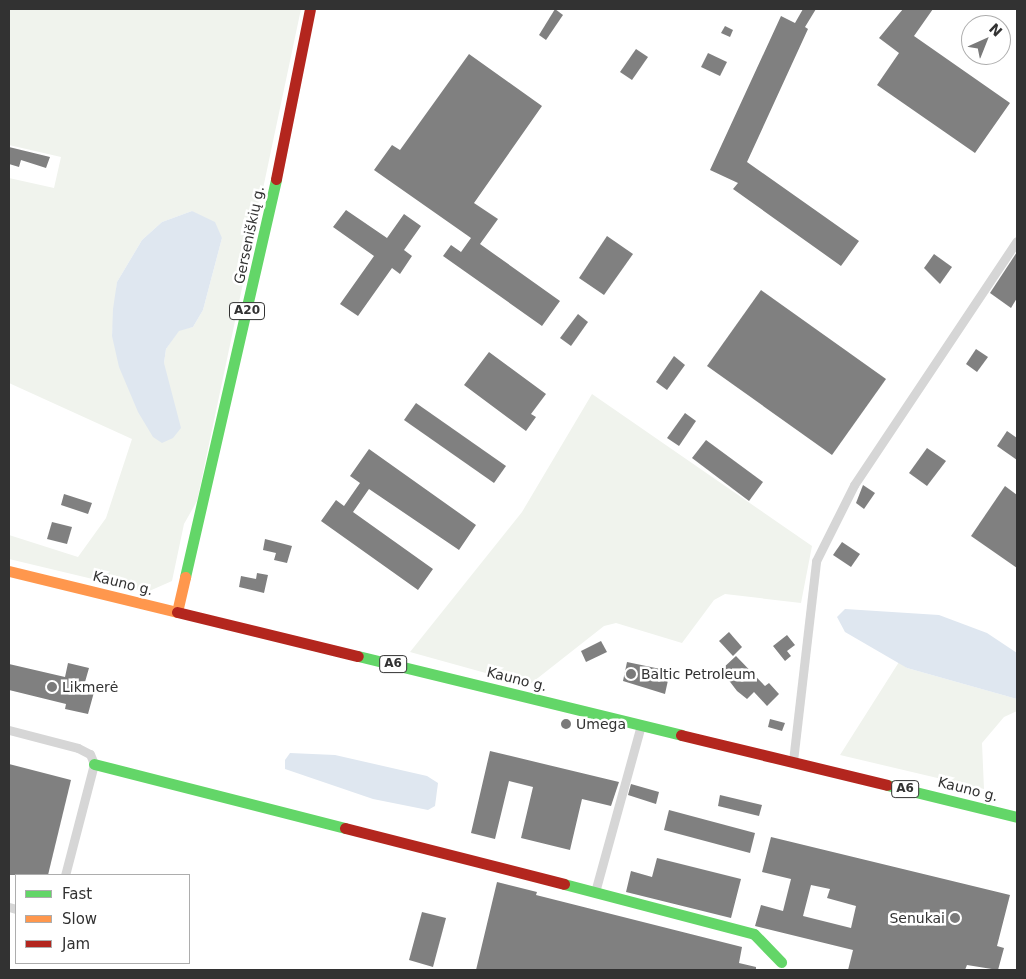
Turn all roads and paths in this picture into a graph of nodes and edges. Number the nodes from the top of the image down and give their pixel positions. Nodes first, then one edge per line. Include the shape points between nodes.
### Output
1 (310, 9) edge
2 (1017, 241) edge
3 (9, 571) edge
4 (177, 612) junction
5 (641, 725) junction
6 (9, 730) edge
7 (792, 762) junction
8 (94, 764) junction
9 (1017, 817) edge
10 (65, 874) edge
11 (595, 892) junction
12 (780, 962) dead end

1 - 4 main road, Gerseniškių g. / A20 via 259,264
2 - 7 street via 854,485 816,561
3 - 4 main road, Kauno g. / A6
4 - 5 main road, Kauno g. / A6
5 - 7 main road, Kauno g. / A6
5 - 11 street
6 - 8 street via 78,748 90,754
7 - 9 main road, Kauno g. / A6
8 - 10 street
8 - 11 main road
11 - 12 main road via 754,934

